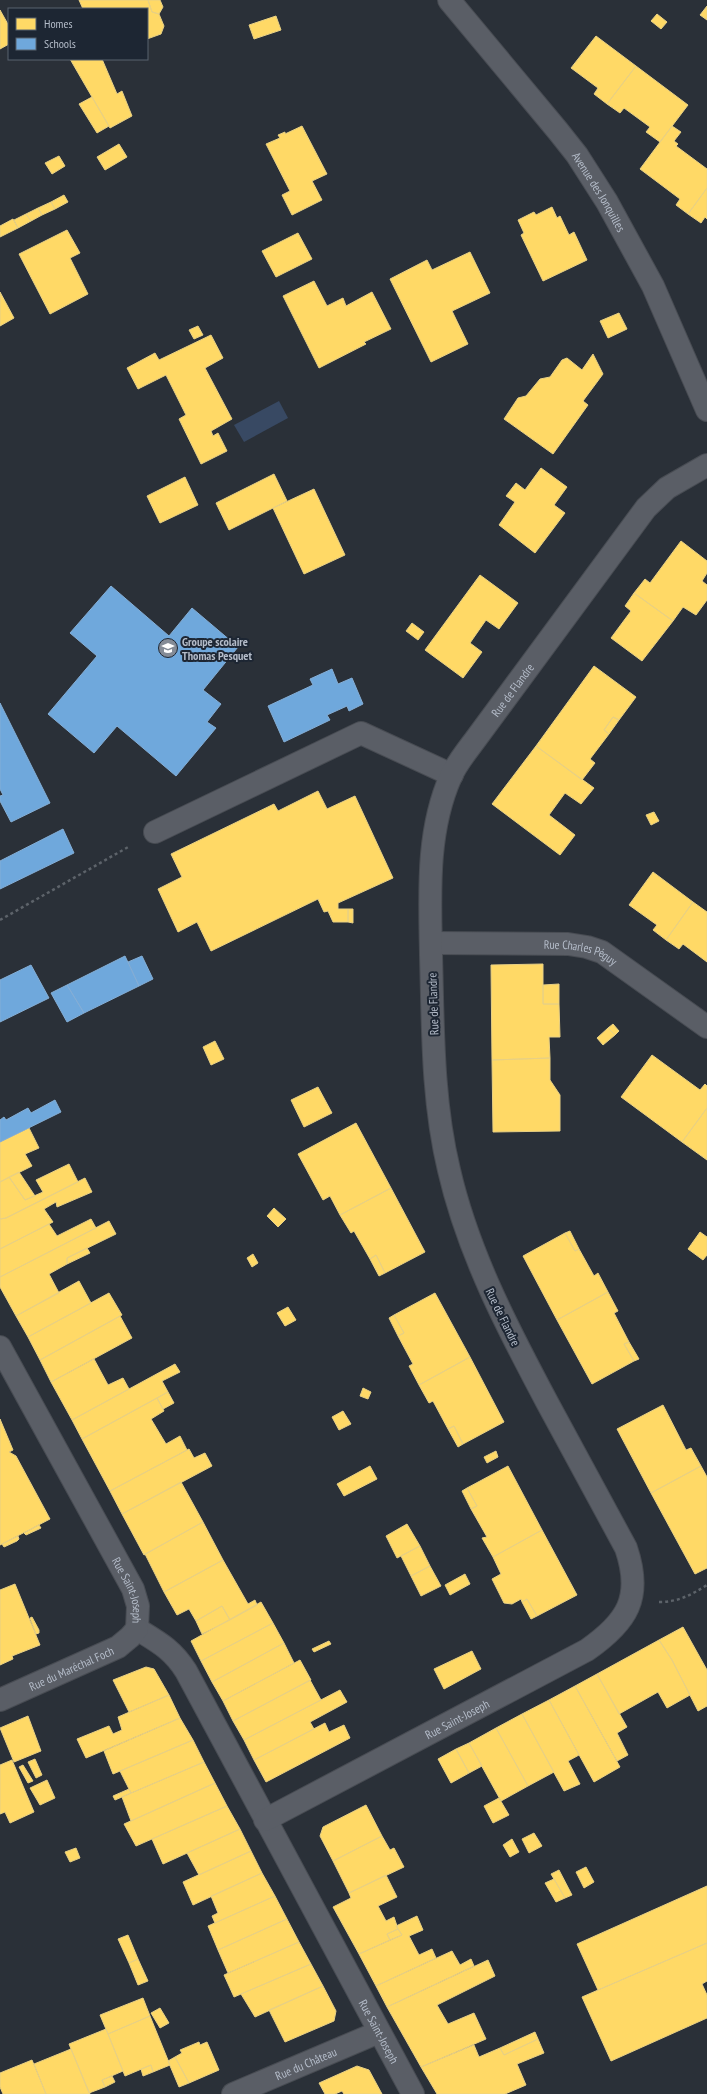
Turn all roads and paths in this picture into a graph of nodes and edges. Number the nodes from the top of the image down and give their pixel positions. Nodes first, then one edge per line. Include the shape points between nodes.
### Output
1 (449, 0) edge
2 (707, 410) edge
3 (707, 465) edge
4 (452, 774) junction
5 (155, 832) joint
6 (0, 920) edge
7 (431, 943) junction
8 (707, 1027) edge
9 (0, 1347) edge
10 (707, 1585) edge
11 (631, 1598) junction
12 (137, 1629) junction
13 (0, 1700) edge
14 (265, 1820) junction
15 (379, 2032) junction
16 (233, 2094) edge
17 (414, 2094) edge

1 - 2 street, Avenue des Jonquilles via 577,155 603,195 654,286
3 - 4 street, Rue de Flandre via 667,488 646,508
4 - 5 street via 361,733
4 - 7 street, Rue de Flandre via 434,836
5 - 6 path
7 - 8 street, Rue Charles Péguy via 587,946 620,963
7 - 11 street, Rue de Flandre via 439,1112 456,1196 475,1253 502,1317 626,1548 633,1579
9 - 12 street, Rue Saint-Joseph via 133,1589 138,1606
10 - 11 path via 688,1597 671,1602
11 - 14 street, Rue Saint-Joseph via 626,1613 616,1627 587,1650
12 - 13 street, Rue du Maréchal Foch via 118,1647
12 - 14 street, Rue Saint-Joseph via 167,1647 177,1658
14 - 15 street, Rue Saint-Joseph
15 - 16 street, Rue du Château
15 - 17 street, Rue Saint-Joseph

